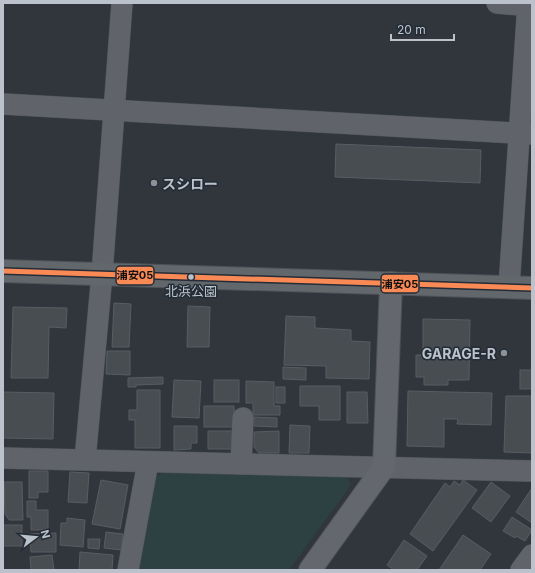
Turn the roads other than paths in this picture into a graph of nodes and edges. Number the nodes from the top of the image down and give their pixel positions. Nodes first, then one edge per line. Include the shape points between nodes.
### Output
1 (122, 3) edge
2 (497, 3) edge
3 (530, 5) edge
4 (3, 104) edge
5 (114, 109) junction
6 (526, 134) edge
7 (3, 271) edge
8 (102, 274) junction
9 (391, 283) junction
10 (509, 287) junction
11 (532, 288) edge
12 (243, 418) dead end
13 (3, 458) edge
14 (85, 460) junction
15 (148, 462) junction
16 (241, 464) junction
17 (384, 467) junction
18 (532, 471) edge
19 (532, 555) edge
20 (128, 570) edge
21 (310, 570) edge
22 (521, 570) edge

1 - 5 street
2 - 3 street
3 - 6 street
4 - 5 street
5 - 6 street
5 - 8 street
6 - 10 street
7 - 8 main road
8 - 9 main road
8 - 14 street
9 - 10 main road
9 - 17 street
10 - 11 main road
12 - 16 street
13 - 14 street
14 - 15 street
15 - 16 street
15 - 20 street
16 - 17 street
17 - 18 street
17 - 21 street
19 - 22 street

